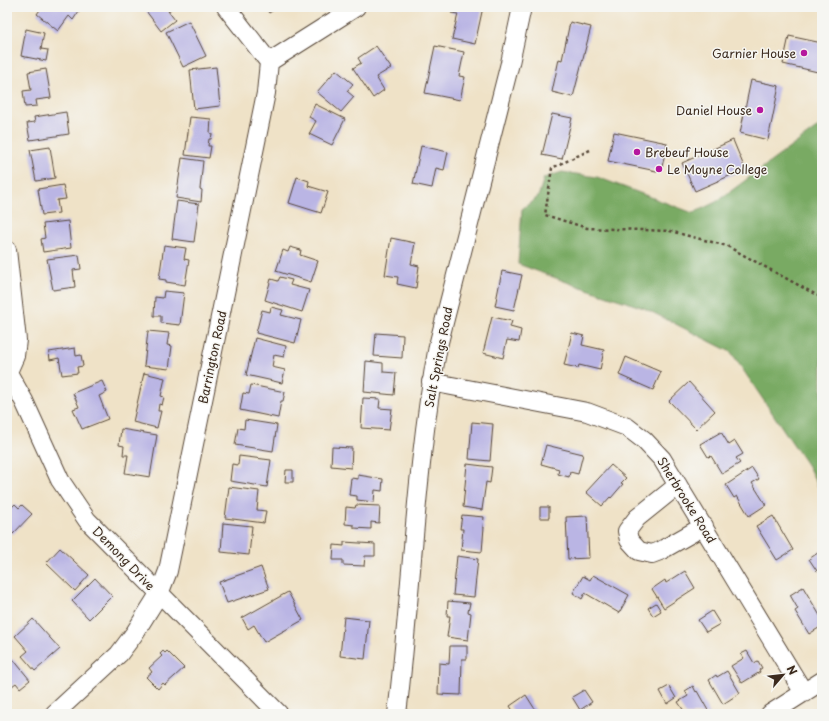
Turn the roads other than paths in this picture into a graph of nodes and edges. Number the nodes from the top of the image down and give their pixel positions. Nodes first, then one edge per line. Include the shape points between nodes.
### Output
1 (226, 7) edge
2 (356, 7) edge
3 (522, 7) edge
4 (269, 62) junction
5 (7, 250) edge
6 (7, 373) edge
7 (431, 382) junction
8 (678, 485) junction
9 (704, 526) junction
10 (159, 594) junction
11 (822, 681) edge
12 (804, 693) junction
13 (54, 714) edge
14 (279, 714) edge
15 (397, 714) edge
16 (770, 714) edge

1 - 4 street
2 - 4 street
3 - 7 street, Salt Springs Road
4 - 10 street, Barrington Road via 266,93 168,571
5 - 6 street, Demong Drive via 17,340 15,356
6 - 10 street, Demong Drive via 24,401 60,480 87,520
7 - 8 street, Sherbrooke Road via 587,412 627,427 662,459
7 - 15 street, Salt Springs Road via 417,492 405,653
8 - 9 street, Sherbrooke Road
8 - 9 street via 637,518 627,531 629,540 639,551 652,554
9 - 12 street, Sherbrooke Road
10 - 13 street, Barrington Road via 119,654
10 - 14 street, Demong Drive
11 - 12 street
12 - 16 street

